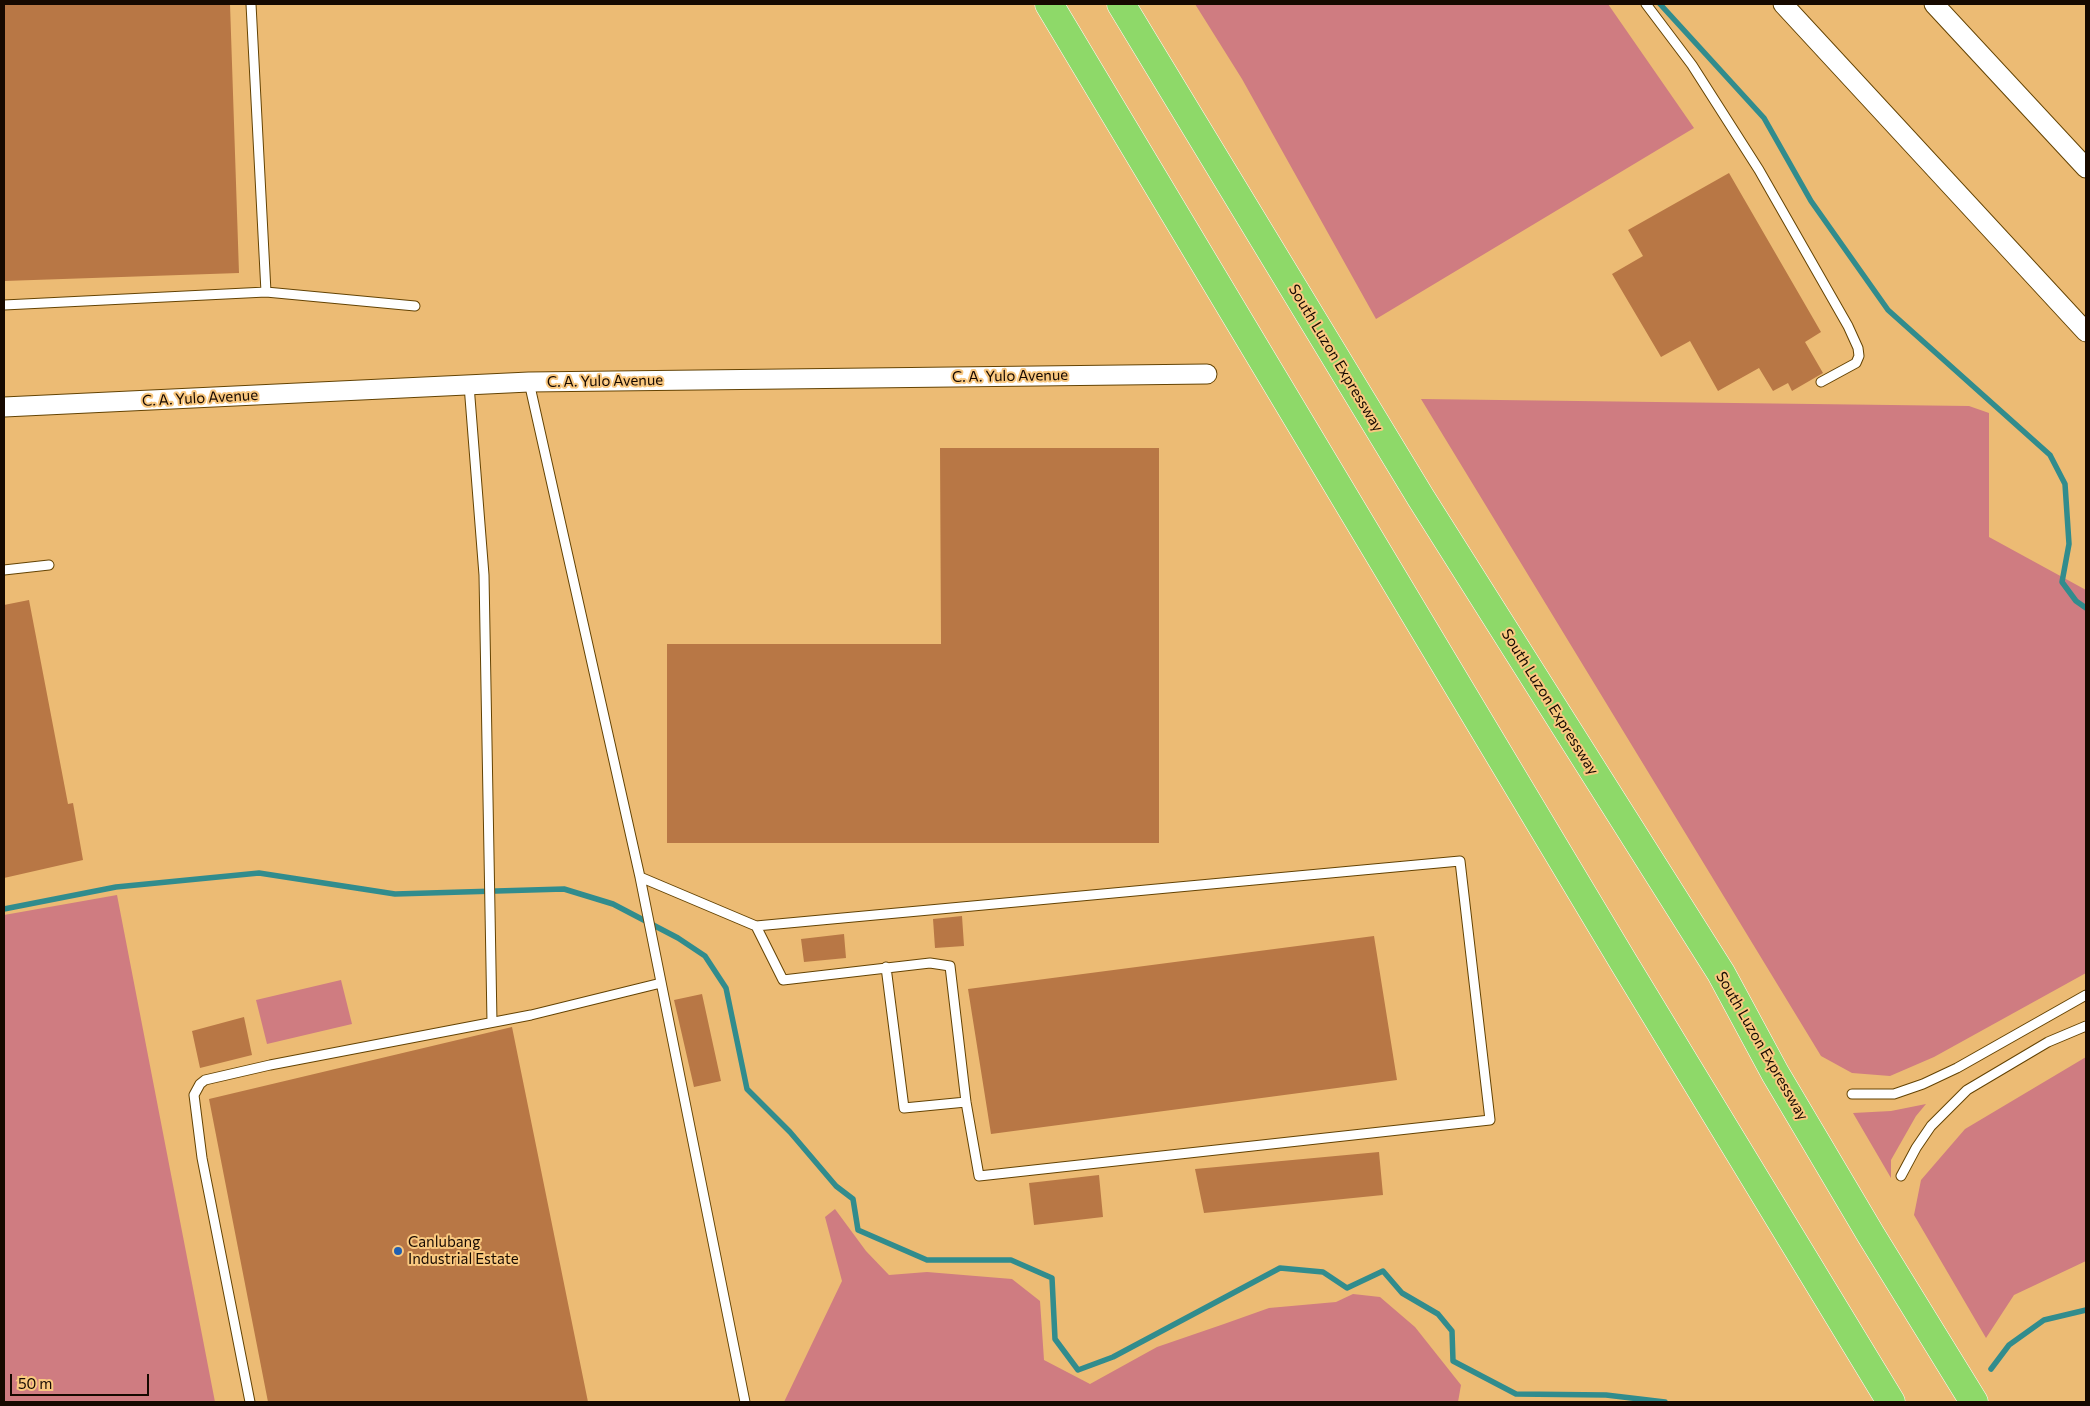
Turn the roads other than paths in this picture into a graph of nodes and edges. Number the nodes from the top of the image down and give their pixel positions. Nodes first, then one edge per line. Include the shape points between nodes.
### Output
1 (251, 4) edge
2 (1049, 4) edge
3 (1121, 4) edge
4 (1646, 4) edge
5 (1783, 4) edge
6 (1934, 4) edge
7 (2086, 168) edge
8 (266, 292) junction
9 (4, 306) edge
10 (415, 306) dead end
11 (2086, 332) edge
12 (1206, 374) dead end
13 (529, 382) junction
14 (1821, 382) dead end
15 (469, 385) junction
16 (4, 408) edge
17 (49, 565) dead end
18 (4, 570) edge
19 (640, 876) junction
20 (756, 926) junction
21 (886, 967) junction
22 (661, 983) junction
23 (2086, 995) edge
24 (492, 1022) junction
25 (2086, 1026) edge
26 (1852, 1094) dead end
27 (966, 1102) junction
28 (1902, 1176) dead end
29 (250, 1402) edge
30 (745, 1402) edge
31 (1891, 1402) edge
32 (1974, 1402) edge

1 - 8 lane
2 - 31 highway
3 - 32 highway, South Luzon Expressway via 1421,498 1721,972 1775,1072
4 - 14 lane via 1692,65 1759,170 1852,333 1858,348 1856,363
5 - 11 street
6 - 7 street
8 - 9 lane
8 - 10 lane
12 - 13 street, C. A. Yulo Avenue
13 - 15 street, C. A. Yulo Avenue
13 - 19 lane
15 - 16 street, C. A. Yulo Avenue
15 - 24 lane via 484,575
17 - 18 lane
19 - 20 lane
19 - 22 lane
20 - 21 lane via 783,980
20 - 27 lane via 1460,861 1490,1120 980,1176
21 - 27 lane via 930,963 950,966
21 - 27 lane via 904,1108
22 - 24 lane
22 - 30 lane
23 - 26 lane via 1923,1084 1894,1094
24 - 29 lane via 270,1065 205,1080 197,1087 194,1095 202,1158
25 - 28 lane via 2048,1042 1967,1090 1930,1126

